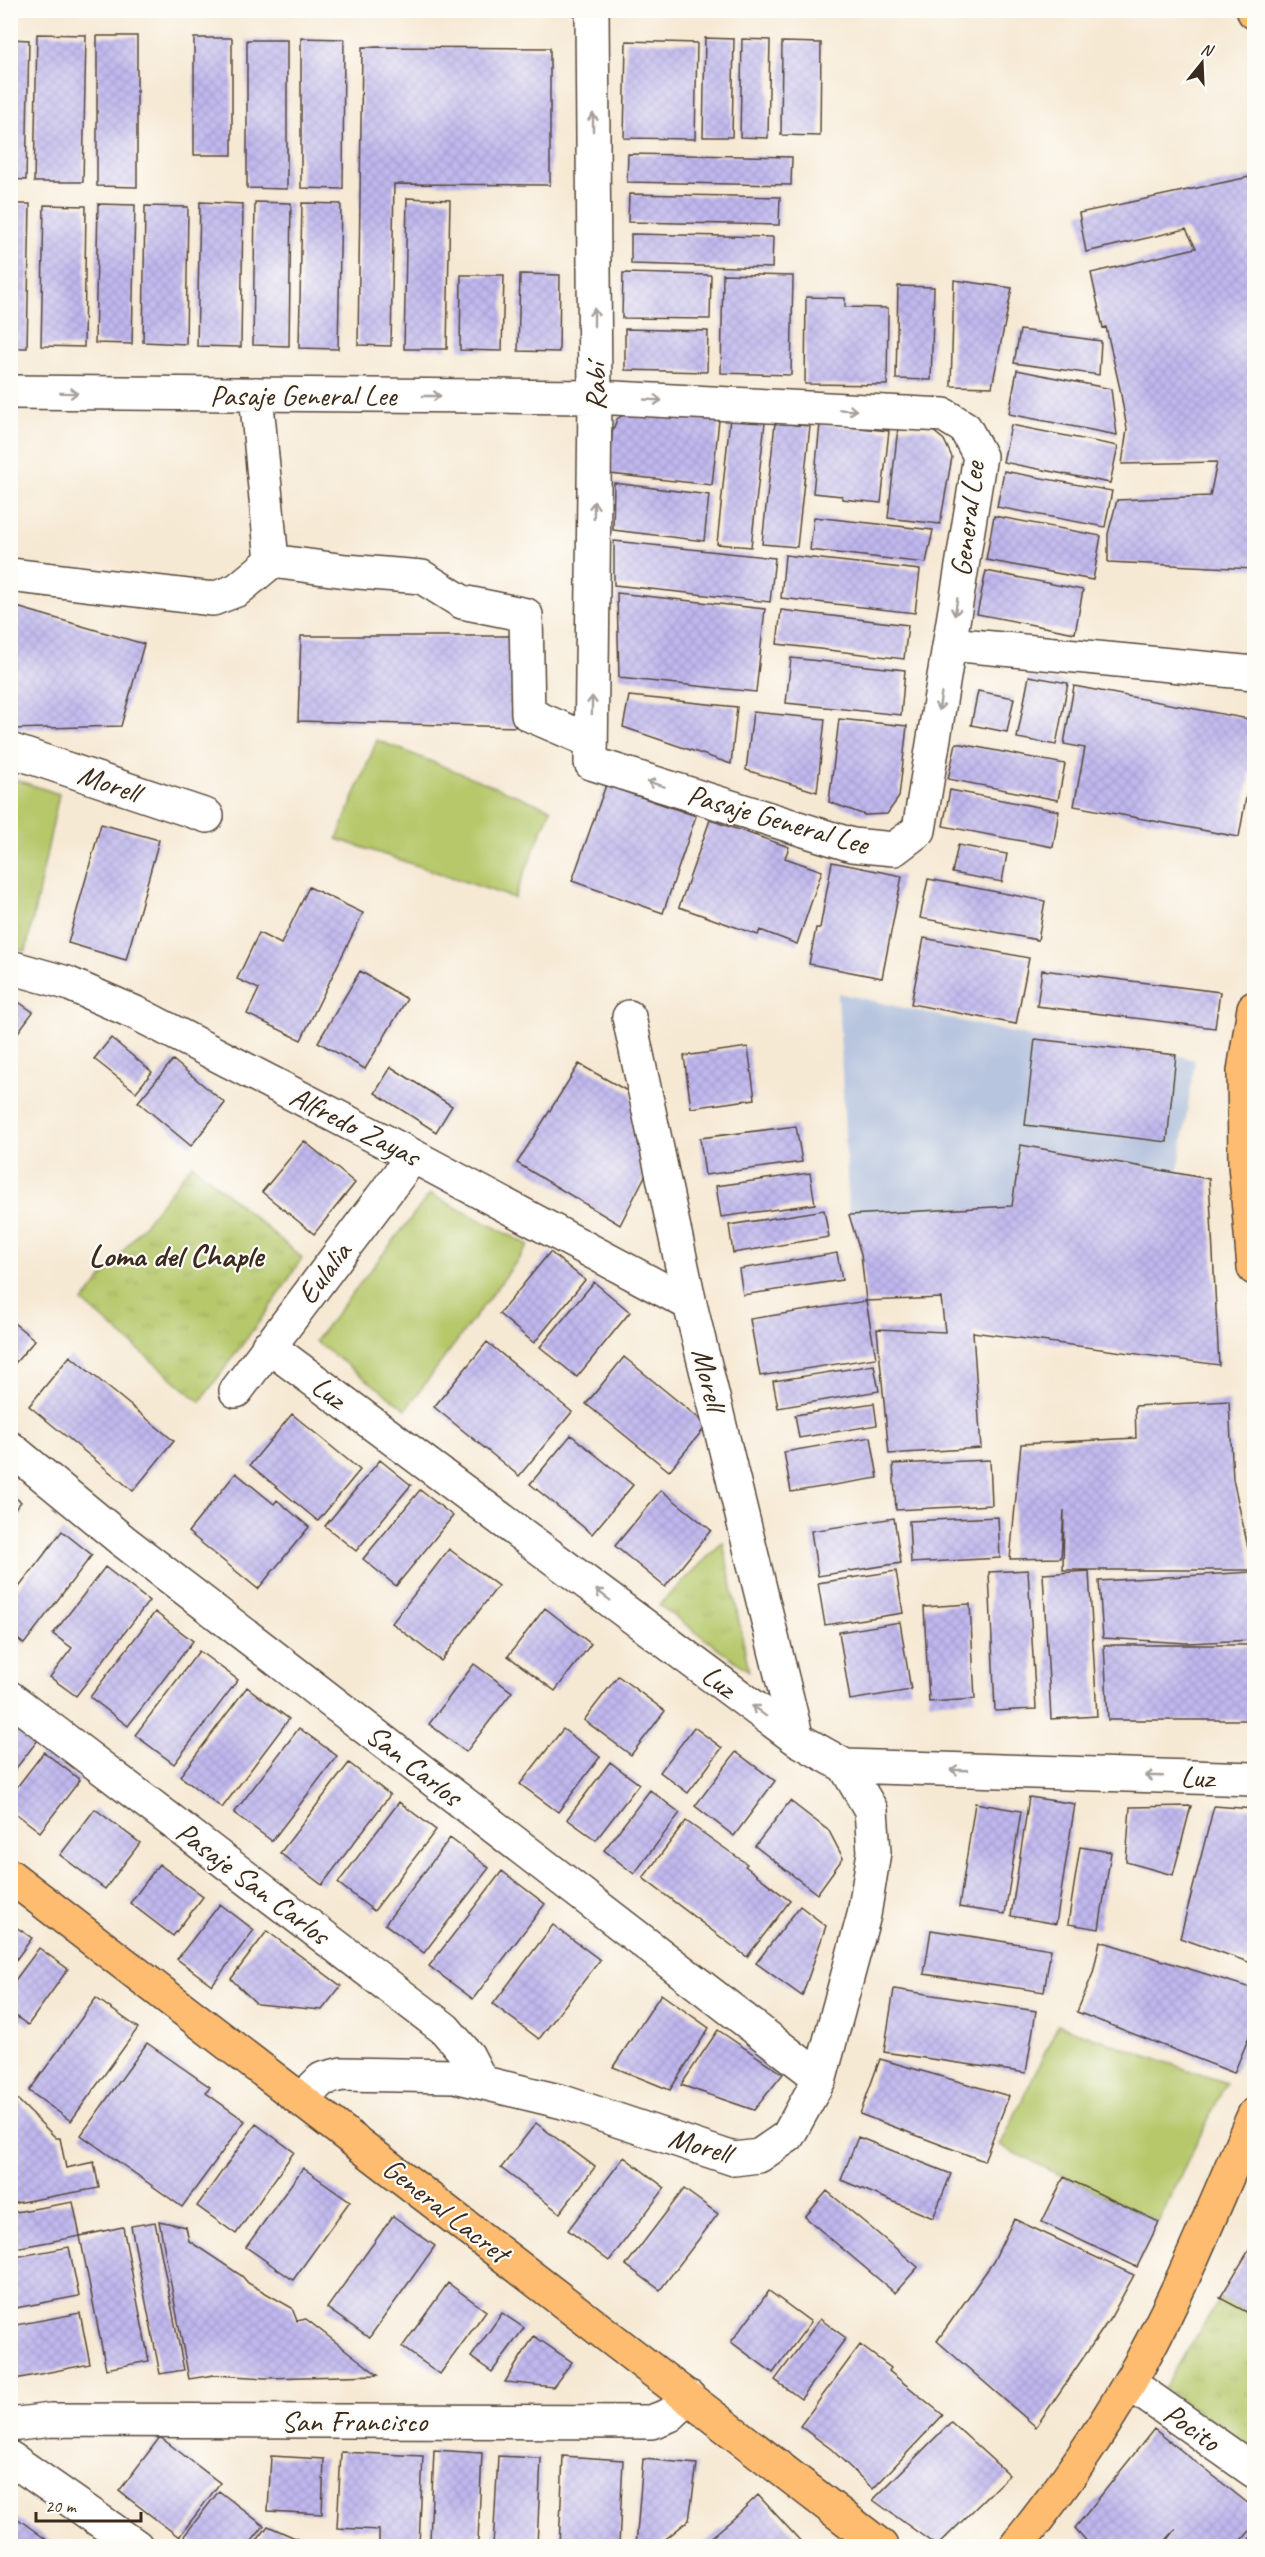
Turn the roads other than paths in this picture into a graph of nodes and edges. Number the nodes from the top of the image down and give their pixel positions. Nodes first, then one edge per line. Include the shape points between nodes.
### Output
1 (592, 10) edge
2 (10, 392) edge
3 (256, 394) junction
4 (595, 397) junction
5 (272, 561) junction
6 (10, 575) edge
7 (950, 644) junction
8 (1254, 673) edge
9 (10, 750) edge
10 (591, 752) junction
11 (207, 816) dead end
12 (10, 967) edge
13 (1254, 1008) edge
14 (629, 1017) dead end
15 (413, 1156) junction
16 (1254, 1268) edge
17 (690, 1304) junction
18 (268, 1347) junction
19 (236, 1391) dead end
20 (10, 1449) edge
21 (10, 1698) edge
22 (797, 1739) junction
23 (845, 1766) junction
24 (1254, 1779) edge
25 (10, 1876) edge
26 (820, 2078) junction
27 (481, 2080) junction
28 (302, 2099) junction
29 (1254, 2115) edge
30 (1129, 2384) junction
31 (689, 2397) junction
32 (10, 2426) edge
33 (10, 2458) edge
34 (1254, 2471) edge
35 (136, 2547) edge
36 (880, 2547) edge
37 (1016, 2547) edge

4 -> 1 street, Rabí
2 -> 3 street, Pasaje General Lee
3 -> 4 street, Pasaje General Lee
3 - 5 street
4 -> 7 street, General Lee via 944,415 965,428 980,456
10 -> 4 street, Rabí
5 - 6 street via 237,590 213,599
5 - 10 street, Pasaje General Lee via 422,577 462,602 526,615 528,714
7 - 8 street
7 -> 10 street, Pasaje General Lee via 919,830 894,849 852,845
9 - 11 street, Morell
12 - 15 street, Alfredo Zayas via 67,983 138,1014
13 - 16 main road via 1244,1083 1245,1164
14 - 17 street, Morell
15 - 17 street, Alfredo Zayas
15 - 18 street, Eulalia
17 - 22 street, Morell
18 - 19 street, Eulalia
22 -> 18 street, Luz
20 - 26 street, San Carlos via 122,1540
21 - 27 street, Pasaje San Carlos via 445,2029 468,2056
22 - 23 street, Luz
24 -> 23 street, Luz
23 - 26 street, Morell via 871,1810 874,1852 864,1915
25 - 28 main road, General Lacret
26 - 27 street, Morell via 788,2136 759,2156 734,2159 563,2102
27 - 28 street, Morell via 342,2074 322,2079
28 - 31 main road, General Lacret
29 - 30 main road
30 - 34 street, Pocito
30 - 37 main road via 1056,2497
31 - 32 street, San Francisco via 670,2415 651,2422 51,2420
31 - 36 main road, General Lacret
33 - 35 street

